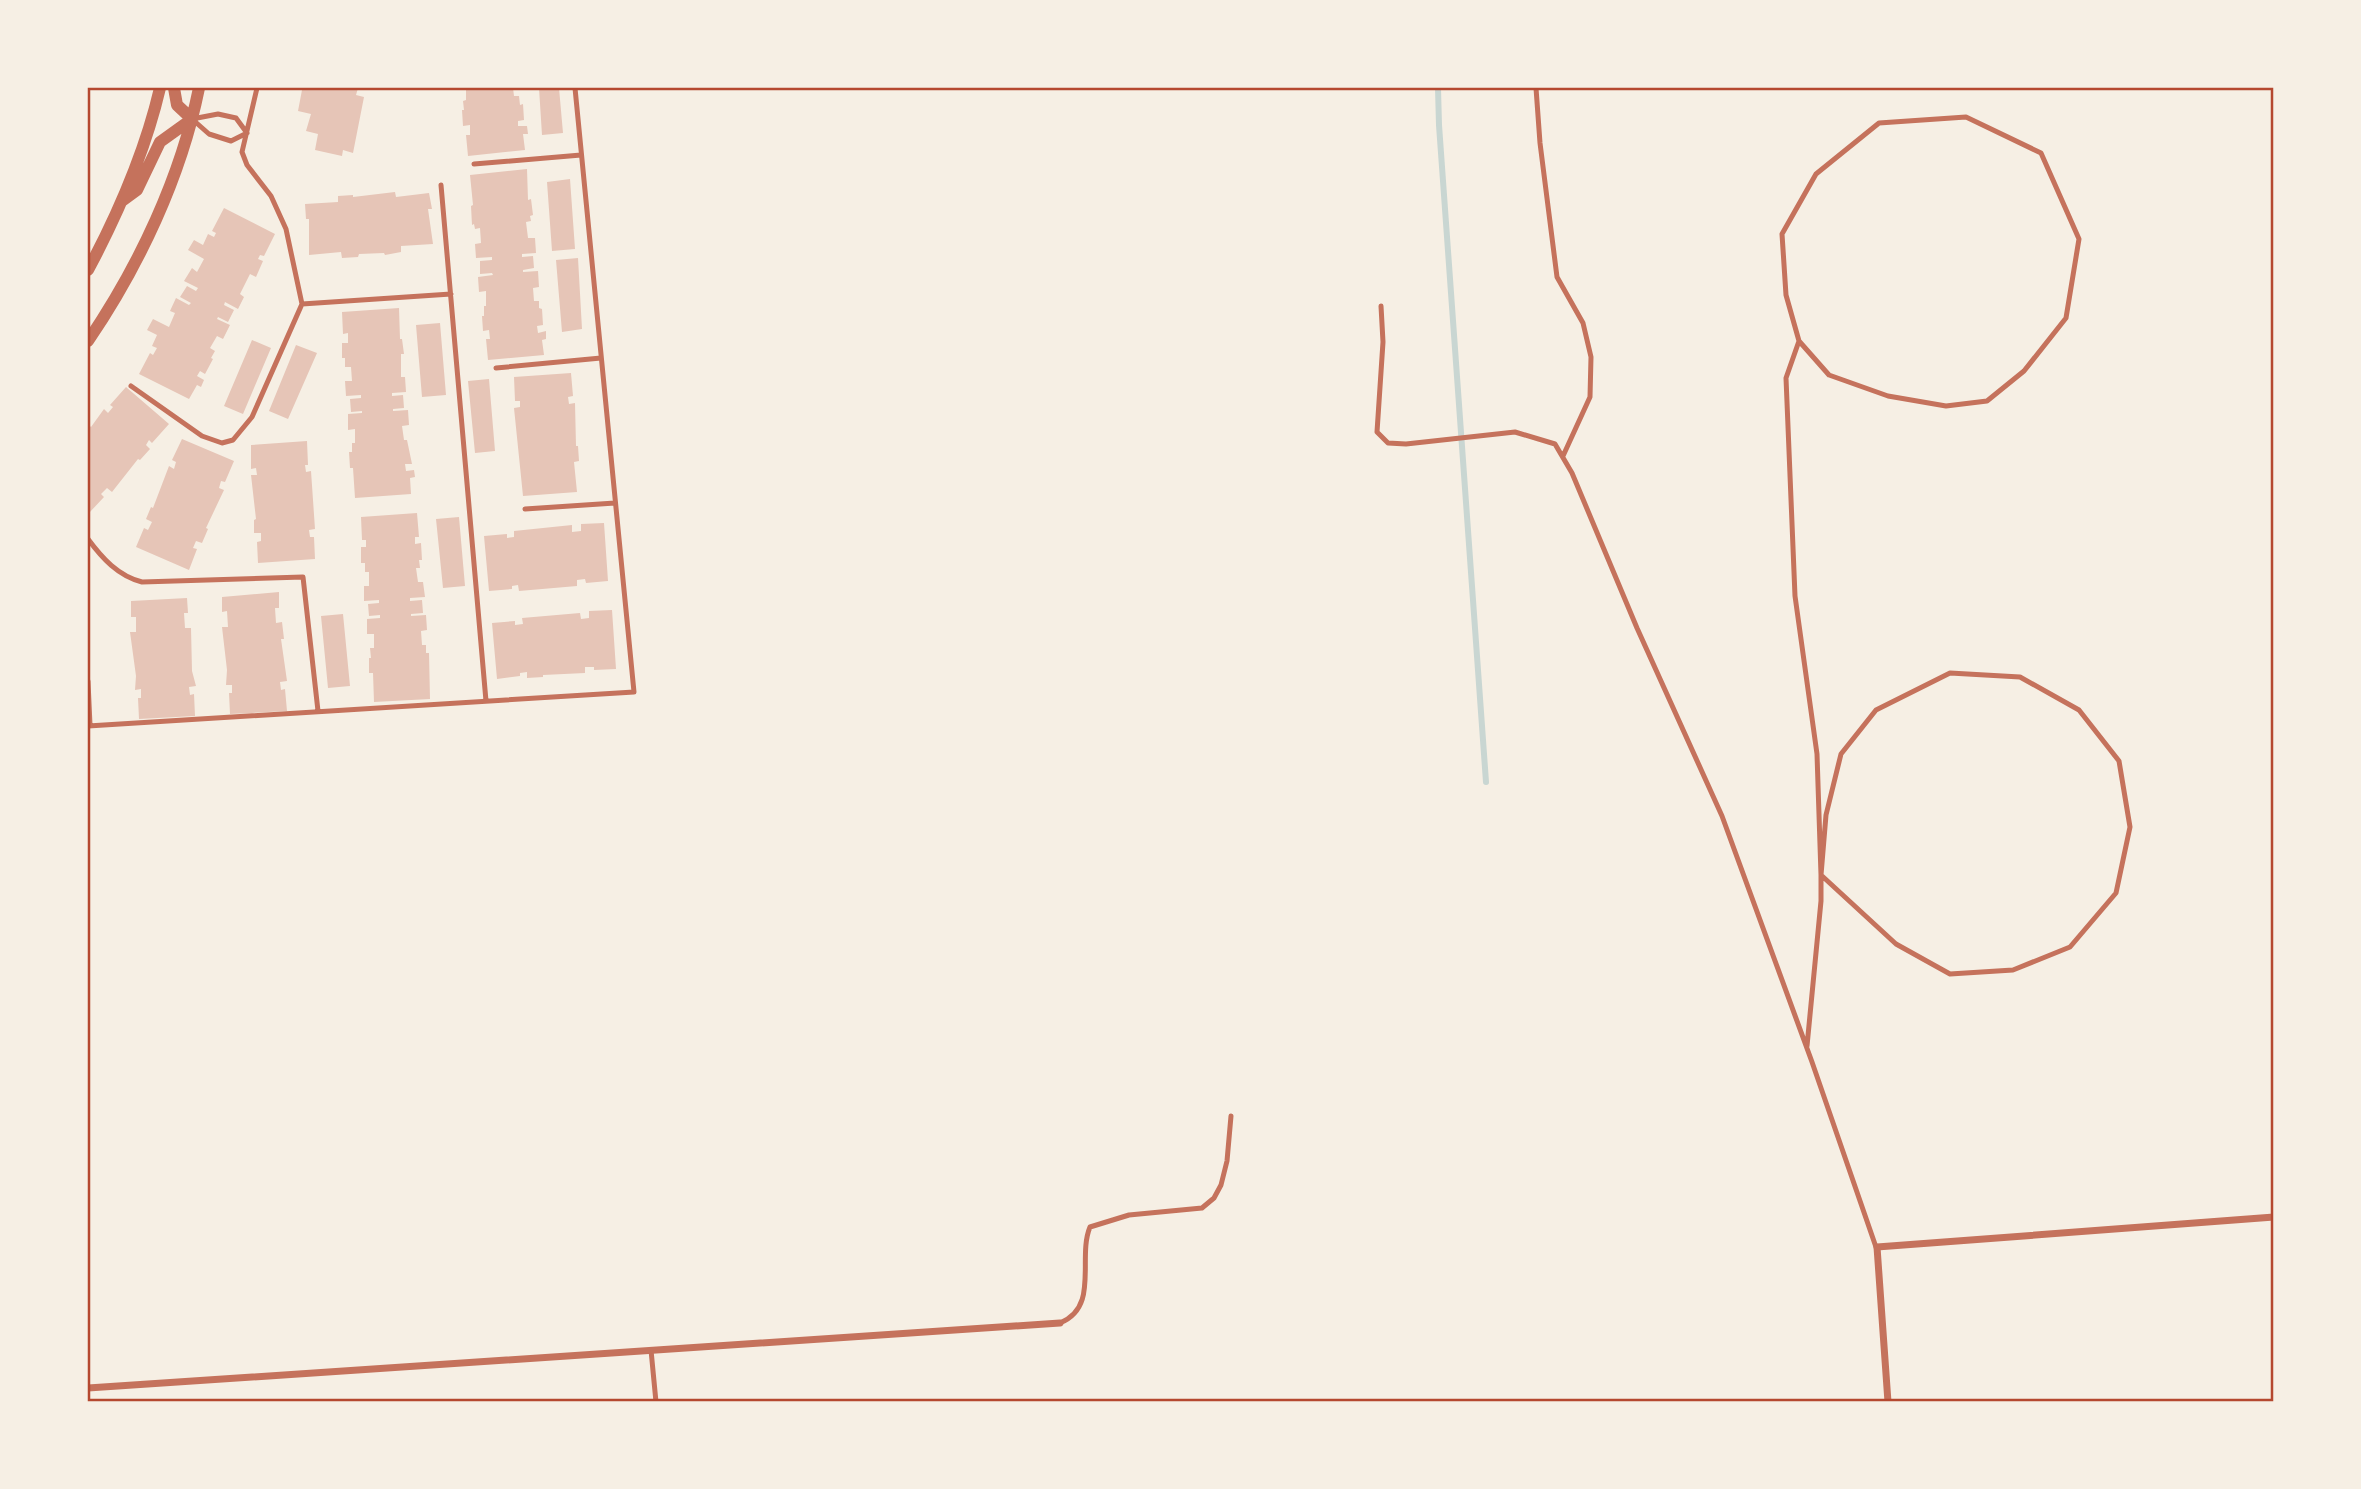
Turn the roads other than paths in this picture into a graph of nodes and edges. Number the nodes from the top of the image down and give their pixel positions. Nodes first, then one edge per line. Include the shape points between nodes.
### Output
1 (160, 88) edge
2 (174, 88) edge
3 (198, 88) edge
4 (257, 88) edge
5 (575, 88) edge
6 (1536, 88) edge
7 (192, 119) junction
8 (247, 133) junction
9 (581, 155) junction
10 (474, 164) dead end
11 (441, 185) dead end
12 (122, 202) junction
13 (88, 270) edge
14 (451, 294) junction
15 (302, 304) junction
16 (1381, 306) dead end
17 (88, 341) edge
18 (1799, 341) junction
19 (601, 358) junction
20 (496, 368) dead end
21 (131, 387) dead end
22 (1563, 456) junction
23 (615, 503) junction
24 (525, 509) dead end
25 (88, 539) edge
26 (88, 681) edge
27 (486, 701) junction
28 (318, 711) junction
29 (89, 725) edge
30 (1821, 875) junction
31 (1807, 1046) junction
32 (1231, 1116) dead end
33 (2273, 1217) edge
34 (1878, 1250) junction
35 (1060, 1323) joint
36 (651, 1350) junction
37 (88, 1388) edge
38 (656, 1402) edge
39 (1888, 1402) edge

1 - 12 street
2 - 7 street via 177,105
3 - 7 street
4 - 8 lane
5 - 9 lane
6 - 22 lane via 1557,277 1583,323 1591,357 1590,397
7 - 8 lane via 218,114 236,118
7 - 8 lane via 209,134 232,141
7 - 12 street via 160,142 137,190
7 - 17 street via 146,237
8 - 15 lane via 242,152 286,229
9 - 10 lane
9 - 19 lane
11 - 14 lane
12 - 13 street
14 - 15 lane
14 - 27 lane
15 - 21 lane via 253,417 233,440 222,443 202,436
16 - 22 lane via 1377,432 1388,443 1515,432 1555,444
18 - 18 lane via 1786,295 1782,234 1816,174 1879,123 1966,117 2041,153 2080,239 2066,318 2024,371 1987,401 1946,406 1888,396 1829,375
18 - 30 lane via 1786,391 1796,596 1816,754
19 - 20 lane
19 - 23 lane
22 - 31 lane via 1722,816
23 - 24 lane
23 - 27 lane via 634,692
25 - 28 lane via 114,568 142,582 303,576
26 - 29 lane
27 - 28 lane
28 - 29 lane
30 - 30 lane via 1826,815 1840,754 1876,710 1950,673 2020,677 2079,710 2119,761 2130,827 2116,893 2070,947 2013,970 1950,974 1896,944
30 - 31 lane
31 - 34 lane
32 - 35 lane via 1227,1161 1214,1198 1202,1208 1129,1214 1090,1227 1085,1240 1082,1303 1073,1318
33 - 34 street
34 - 39 street
35 - 36 street
36 - 37 street
36 - 38 lane

